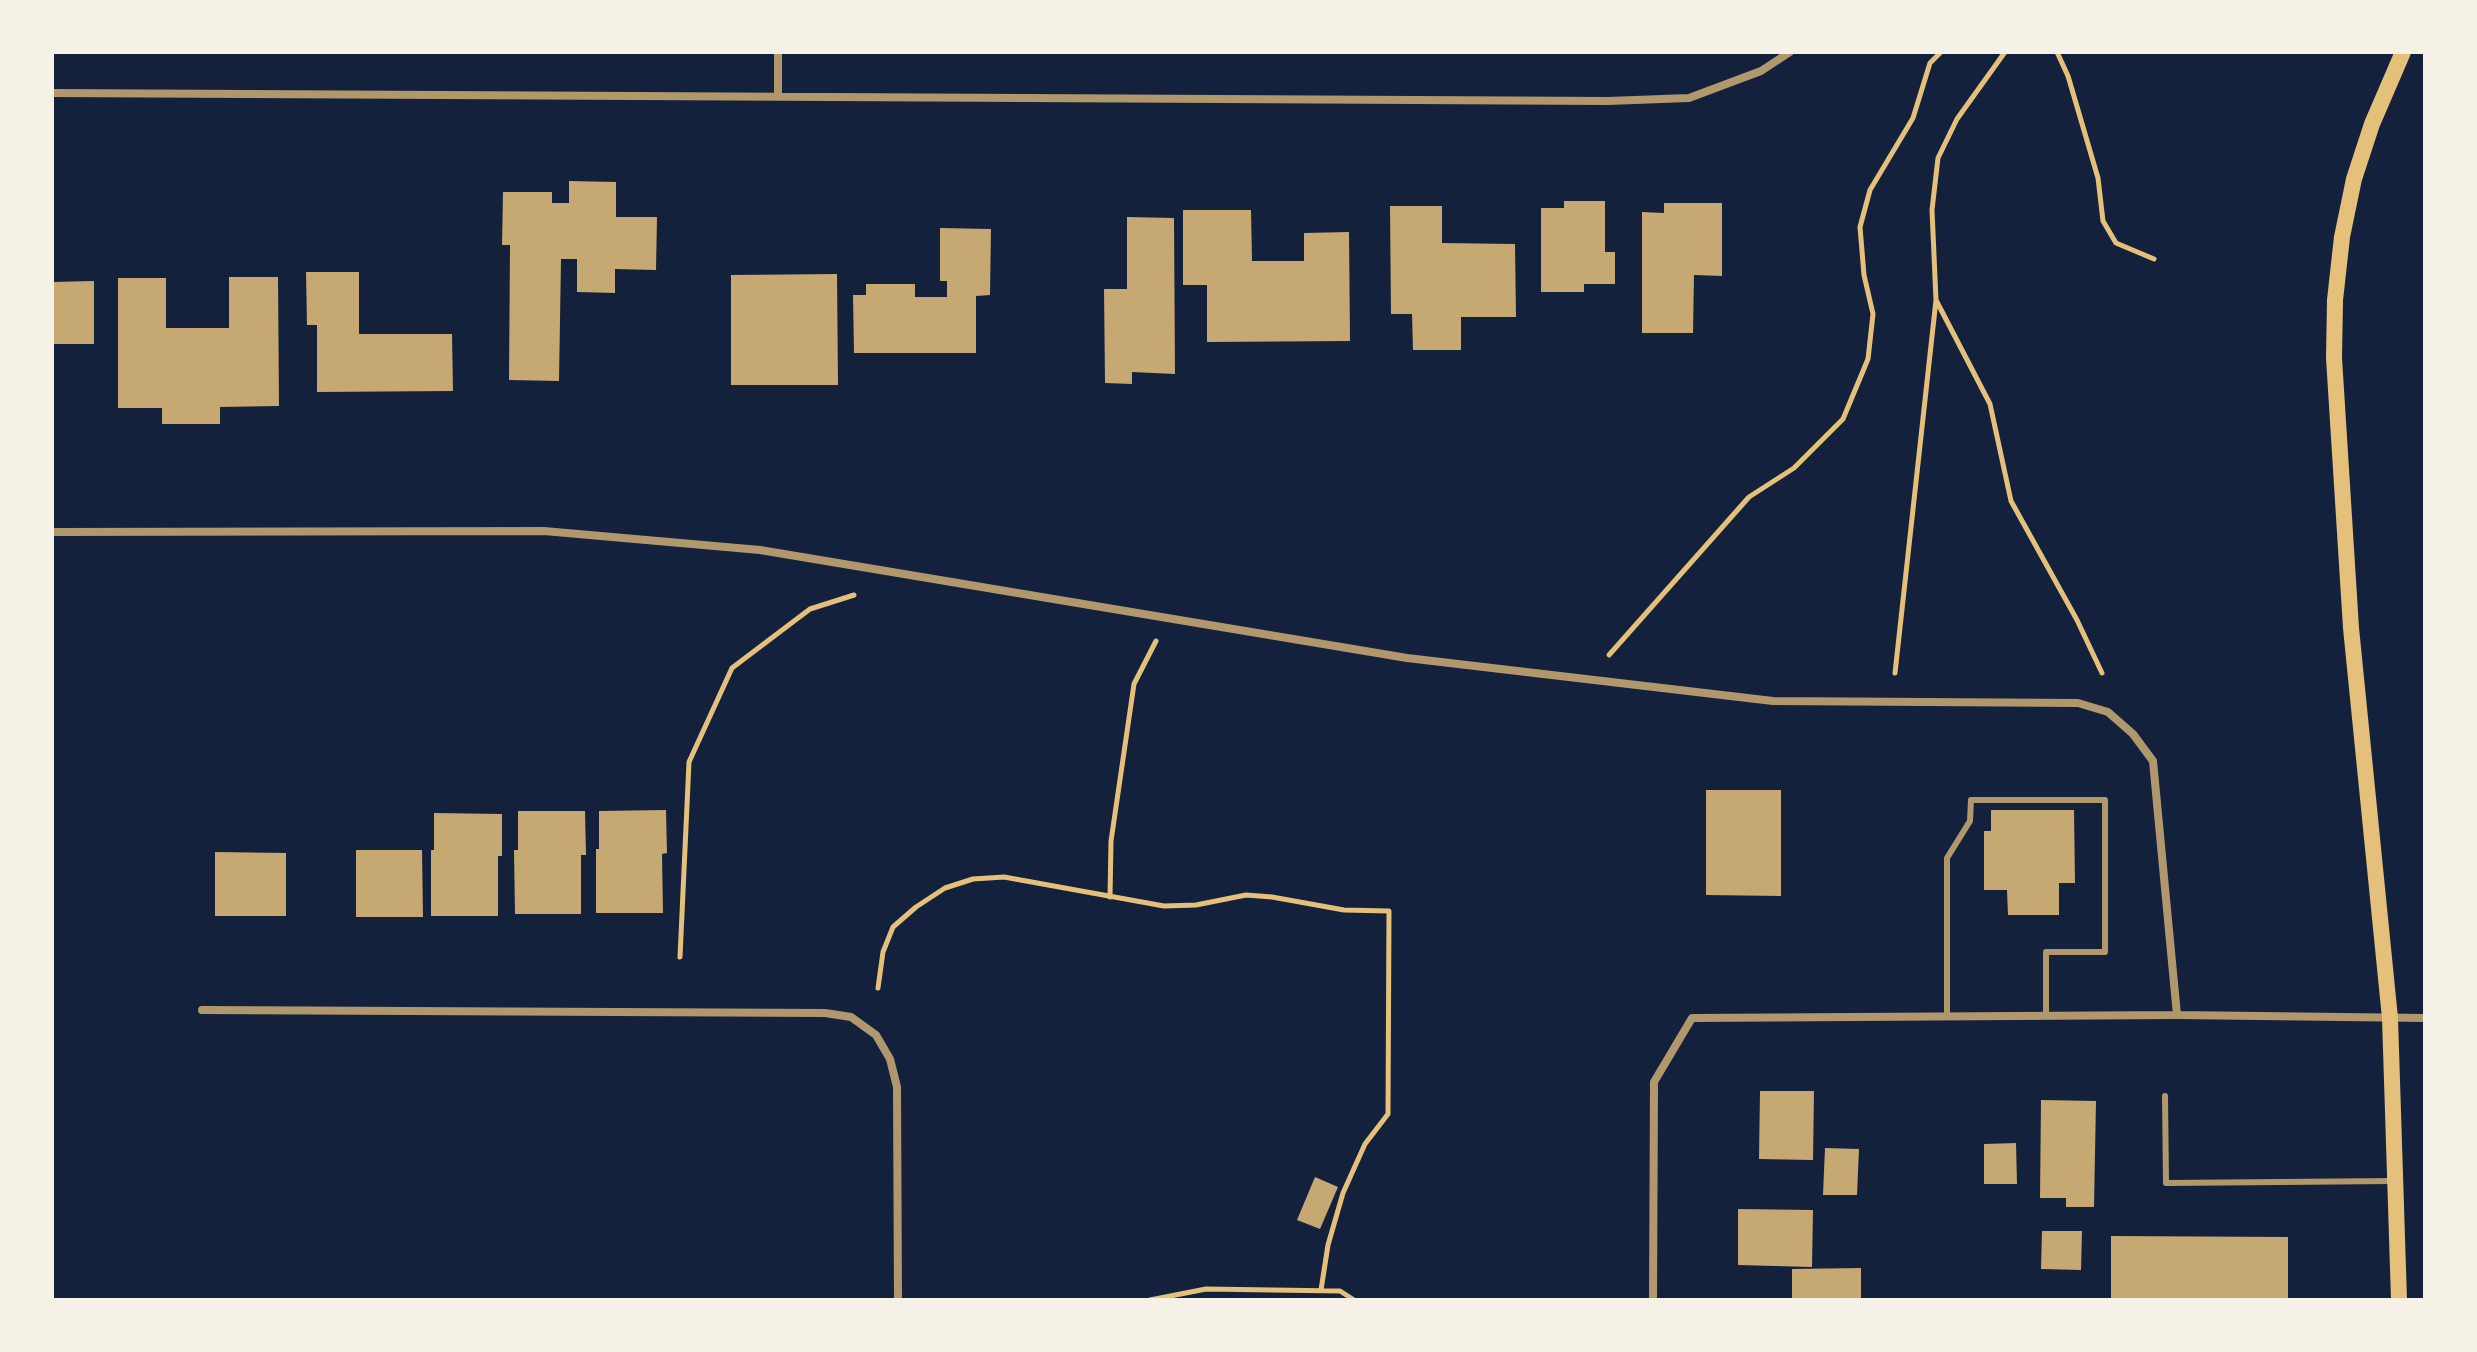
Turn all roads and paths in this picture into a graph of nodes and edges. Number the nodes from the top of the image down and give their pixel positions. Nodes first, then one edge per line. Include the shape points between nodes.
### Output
1 (778, 52) edge
2 (1790, 52) edge
3 (1941, 52) edge
4 (2005, 52) edge
5 (2057, 52) edge
6 (2403, 52) edge
7 (52, 93) edge
8 (778, 96) junction
9 (2154, 259) dead end
10 (1936, 300) junction
11 (52, 532) edge
12 (880, 570) junction
13 (1161, 617) junction
14 (1608, 656) dead end
15 (1895, 673) dead end
16 (2102, 673) dead end
17 (1110, 897) junction
18 (680, 957) dead end
19 (878, 988) dead end
20 (202, 1010) dead end
21 (2177, 1015) junction
22 (1947, 1016) junction
23 (2046, 1016) junction
24 (2390, 1018) junction
25 (2425, 1018) edge
26 (2165, 1096) dead end
27 (2397, 1181) junction
28 (1241, 1289) junction
29 (1321, 1290) junction
30 (898, 1300) edge
31 (1150, 1300) edge
32 (1237, 1300) edge
33 (1354, 1300) edge
34 (1653, 1300) edge
35 (2399, 1300) edge

1 - 8 street
2 - 8 street via 1761,71 1689,98
3 - 14 path via 1930,63 1913,118 1870,190 1863,215 1864,275 1873,314 1868,359 1843,419 1794,468 1749,497
4 - 10 path via 1957,119 1938,158 1932,210
5 - 9 path via 2098,178 2103,221 2116,243
6 - 24 main road via 2354,179 2342,237 2334,358 2351,628
7 - 8 street
10 - 15 path
10 - 16 path via 1990,404 2011,501
11 - 12 street via 544,531 760,550
12 - 13 street
12 - 18 path via 862,593 810,609 732,668 689,762
13 - 17 path via 1155,643 1134,684 1111,841
13 - 21 street via 1407,658 1773,701 2078,703 2108,712 2153,761
17 - 19 path via 1004,877 945,888 893,927
17 - 29 path via 1164,906 1246,895 1344,910 1389,911 1388,1114 1365,1144 1343,1193
20 - 30 street via 851,1017 876,1035 897,1087
21 - 23 street
21 - 24 street
22 - 23 street
22 - 23 lane via 1947,858 1970,821 1971,800 2105,800 2105,952 2046,952
22 - 34 street via 1692,1018 1654,1082
24 - 25 street
24 - 27 main road
26 - 27 lane via 2166,1183
27 - 35 main road
28 - 29 path
28 - 31 path via 1206,1289
28 - 32 path
29 - 33 path via 1340,1291

